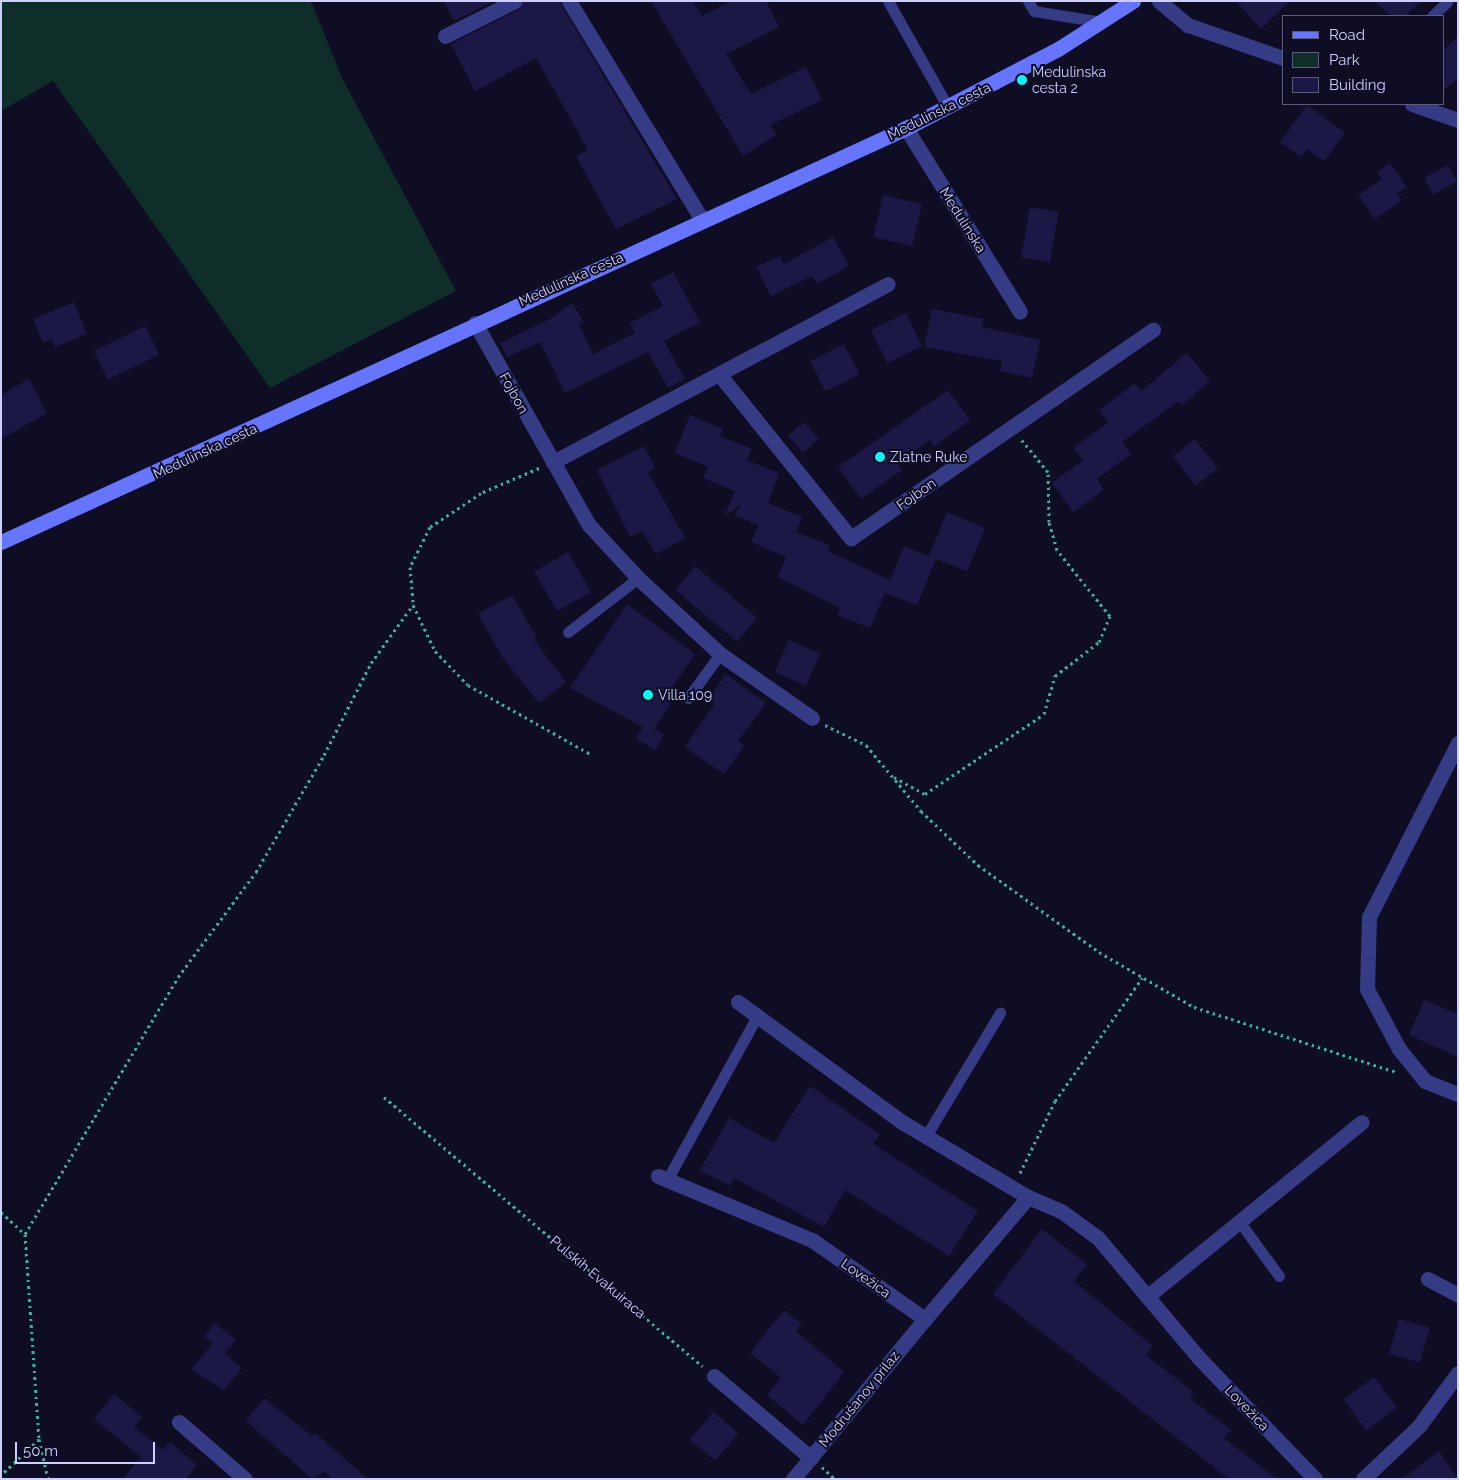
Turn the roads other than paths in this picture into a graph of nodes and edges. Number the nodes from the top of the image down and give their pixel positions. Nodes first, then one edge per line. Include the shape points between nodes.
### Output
1 (514, 1) edge
2 (569, 1) edge
3 (888, 1) edge
4 (1028, 1) edge
5 (1133, 1) edge
6 (1158, 1) edge
7 (1447, 2) edge
8 (1433, 15) edge
9 (1102, 22) junction
10 (445, 36) dead end
11 (1282, 58) edge
12 (1415, 105) edge
13 (948, 107) junction
14 (1458, 120) edge
15 (906, 128) junction
16 (702, 220) junction
17 (888, 284) dead end
18 (1020, 312) dead end
19 (475, 323) junction
20 (1153, 330) dead end
21 (720, 374) junction
22 (553, 462) junction
23 (1, 542) edge
24 (638, 578) junction
25 (568, 632) dead end
26 (720, 654) junction
27 (688, 698) dead end
28 (812, 718) road end
29 (1458, 743) edge
30 (738, 1002) dead end
31 (1000, 1013) dead end
32 (757, 1016) junction
33 (1458, 1094) edge
34 (1362, 1122) dead end
35 (926, 1136) junction
36 (663, 1178) joint
37 (1022, 1193) junction
38 (1238, 1221) junction
39 (1279, 1276) dead end
40 (1428, 1279) dead end
41 (1149, 1295) junction
42 (1458, 1295) edge
43 (925, 1319) junction
44 (1458, 1373) edge
45 (714, 1376) road end
46 (179, 1422) dead end
47 (811, 1458) junction
48 (245, 1479) edge
49 (793, 1479) edge
50 (1315, 1479) edge
51 (1363, 1479) edge

1 - 10 street
2 - 16 street
3 - 13 lane
4 - 9 lane via 1034,11
5 - 9 main road, Medulinska cesta
6 - 11 street via 1188,24
7 - 8 lane
9 - 13 main road, Medulinska cesta
12 - 14 street
13 - 15 main road, Medulinska cesta
15 - 16 main road, Medulinska cesta
15 - 18 street, Medulinska
16 - 19 main road, Medulinska cesta
17 - 21 street
19 - 22 street, Fojbon
19 - 23 main road, Medulinska cesta via 122,490
20 - 21 street, Fojbon via 852,538
21 - 22 street
22 - 24 street, Fojbon via 589,525
24 - 25 lane
24 - 26 street, Fojbon
26 - 27 lane
26 - 28 street, Fojbon
29 - 33 street via 1370,917 1367,989 1399,1050 1425,1081
30 - 32 street, Lovežica
31 - 35 lane
32 - 35 street, Lovežica
32 - 36 lane
34 - 38 street
35 - 37 street, Lovežica
36 - 43 street, Lovežica via 812,1240
37 - 41 street, Lovežica via 1061,1211 1098,1238
37 - 43 street
38 - 39 lane
38 - 41 street
40 - 42 street
41 - 50 street, Lovežica via 1198,1358
43 - 47 street, Modrušanov prilaz
44 - 51 street via 1419,1426
45 - 47 street
46 - 48 street
47 - 49 street, Modrušanov prilaz

